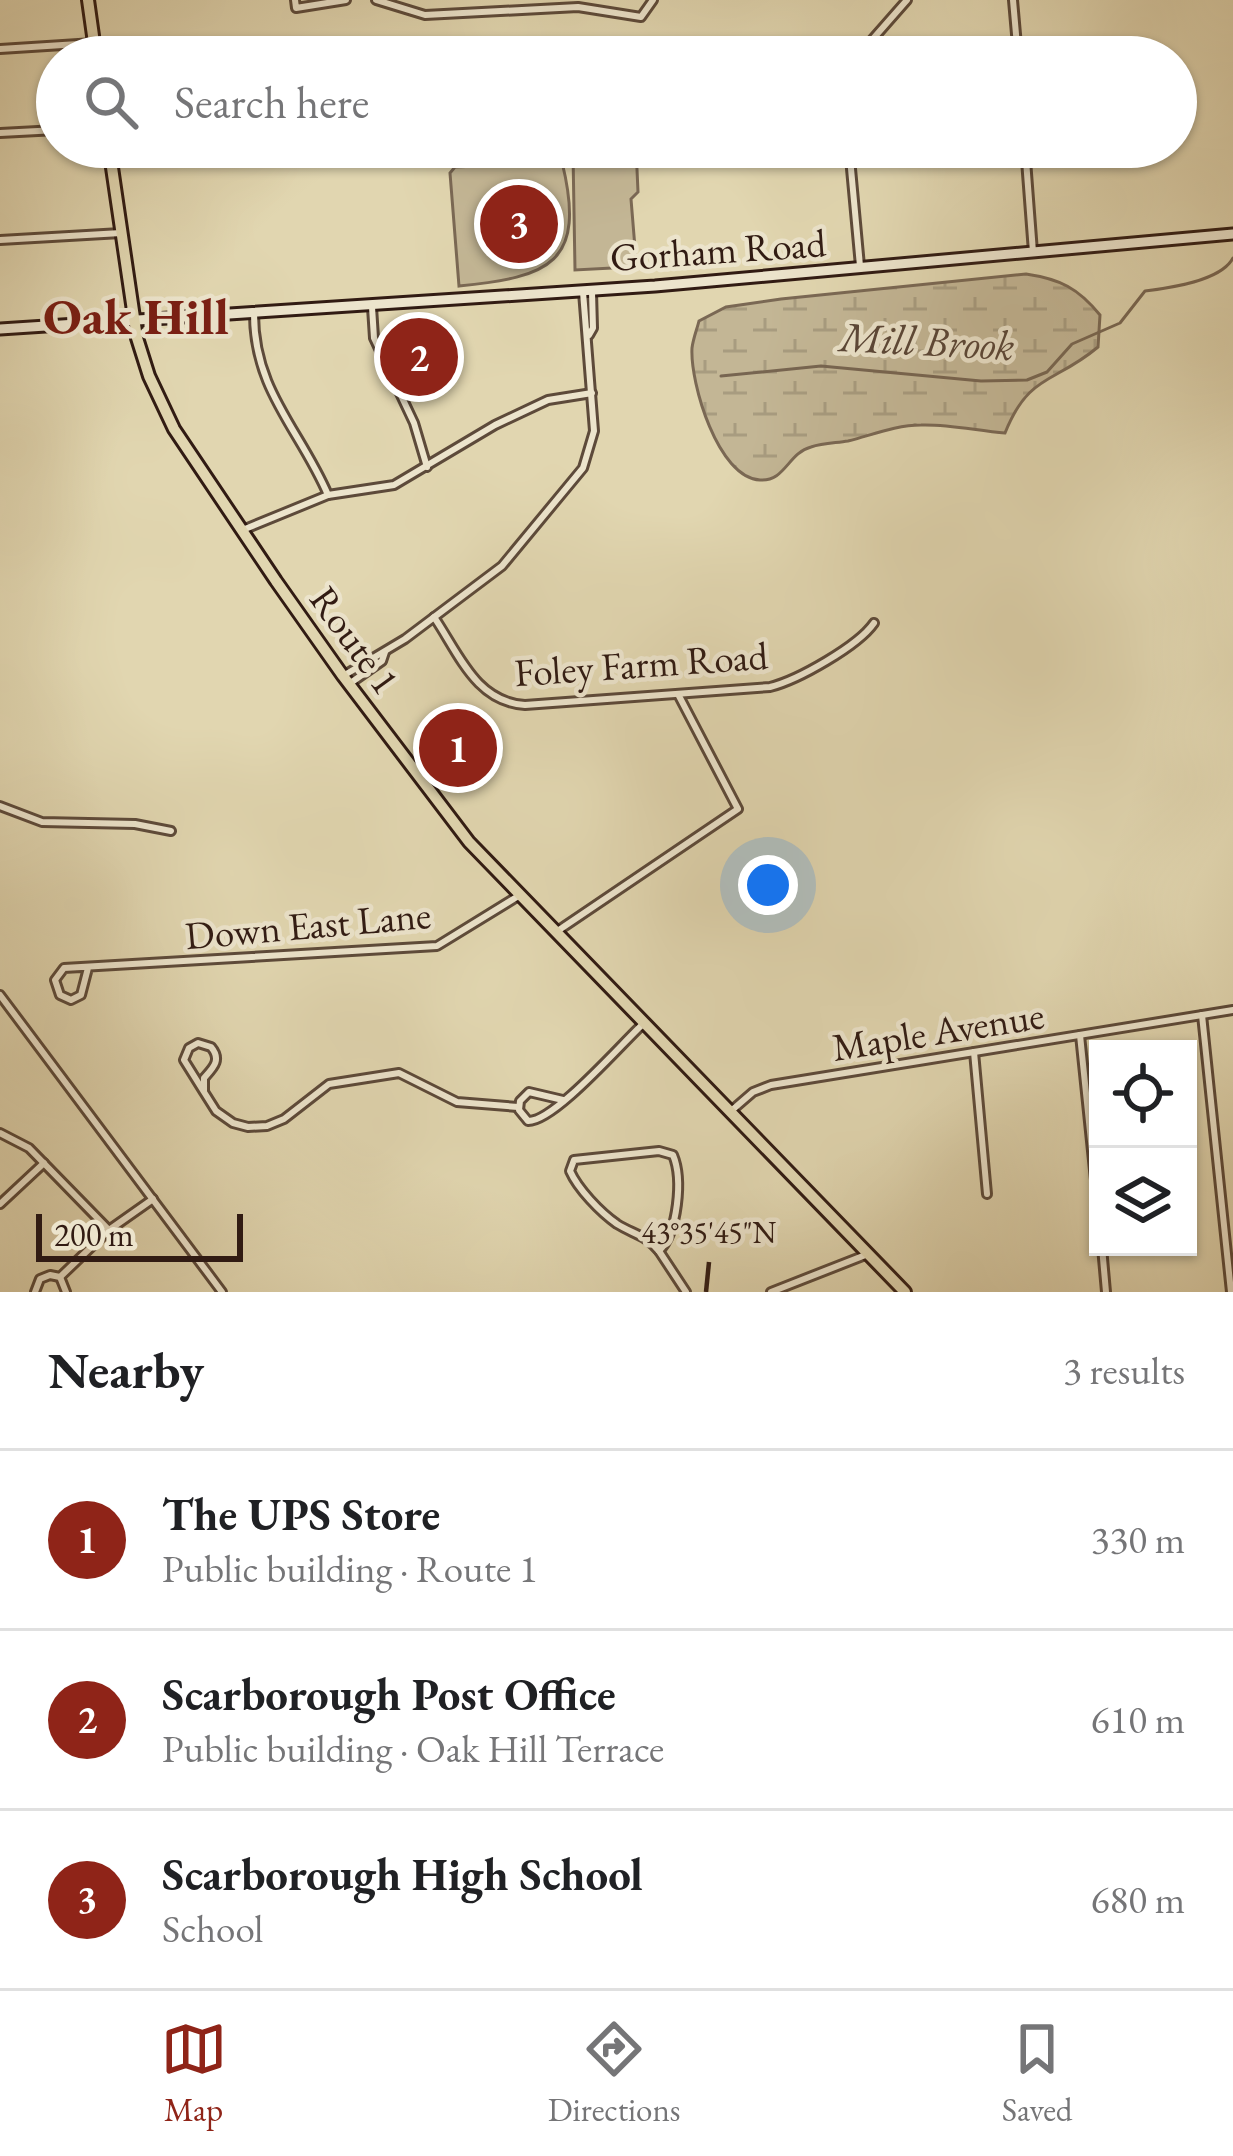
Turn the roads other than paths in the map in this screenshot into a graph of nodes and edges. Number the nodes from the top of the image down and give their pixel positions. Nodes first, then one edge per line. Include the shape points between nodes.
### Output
1 (88, 0) edge
2 (295, 0) edge
3 (346, 0) edge
4 (376, 0) edge
5 (653, 0) edge
6 (907, 0) edge
7 (1013, 3) edge
8 (1025, 6) dead end
9 (93, 36) edge
10 (875, 36) edge
11 (1016, 36) edge
12 (36, 47) edge
13 (0, 49) edge
14 (36, 131) edge
15 (0, 134) edge
16 (112, 168) edge
17 (851, 168) edge
18 (1027, 168) edge
19 (121, 233) junction
20 (1233, 234) edge
21 (0, 241) edge
22 (1033, 252) junction
23 (860, 269) junction
24 (588, 290) junction
25 (372, 307) junction
26 (254, 314) junction
27 (135, 318) junction
28 (0, 329) edge
29 (592, 393) junction
30 (427, 467) junction
31 (328, 495) junction
32 (242, 532) junction
33 (434, 617) junction
34 (874, 622) dead end
35 (346, 680) junction
36 (679, 696) junction
37 (0, 806) edge
38 (171, 831) dead end
39 (684, 843) junction
40 (692, 856) dead end
41 (520, 896) junction
42 (556, 932) junction
43 (88, 968) junction
44 (0, 995) edge
45 (1233, 1010) edge
46 (1202, 1016) junction
47 (644, 1023) junction
48 (1080, 1035) junction
49 (974, 1052) junction
50 (204, 1092) junction
51 (563, 1100) junction
52 (518, 1108) junction
53 (730, 1112) junction
54 (0, 1132) edge
55 (1092, 1148) edge
56 (44, 1163) junction
57 (987, 1194) dead end
58 (153, 1199) junction
59 (0, 1204) edge
60 (109, 1230) junction
61 (659, 1251) junction
62 (868, 1253) junction
63 (1103, 1256) edge
64 (60, 1277) junction
65 (1232, 1281) edge
66 (35, 1292) edge
67 (66, 1292) edge
68 (222, 1292) edge
69 (686, 1292) edge
70 (771, 1292) edge
71 (905, 1292) edge
72 (1106, 1292) edge
73 (1231, 1292) edge

1 - 9 main road
2 - 3 street via 296,8
4 - 5 street via 424,15 578,8 641,17
6 - 10 street
7 - 8 street
7 - 11 street
12 - 13 street
14 - 15 street
16 - 19 main road, Route 1
17 - 23 street
18 - 22 street
19 - 21 street
19 - 27 main road, Route 1
20 - 22 main road, Gorham Road
22 - 23 main road, Gorham Road
23 - 24 main road, Gorham Road
24 - 25 main road, Gorham Road
24 - 29 street
25 - 26 main road, Gorham Road
25 - 30 street via 374,338
26 - 27 main road, Gorham Road
26 - 31 street via 266,381
27 - 28 main road, Gorham Road
27 - 32 main road, Route 1 via 169,419
29 - 30 street via 548,400
29 - 33 street via 593,440 583,468 511,558
30 - 31 street via 386,488
31 - 32 street
32 - 35 main road, Route 1
33 - 35 street
33 - 36 street, Foley Farm Road via 479,685 500,702
34 - 36 street, Foley Farm Road via 782,684
35 - 41 main road, Route 1
36 - 39 street via 737,809
37 - 38 street via 42,822
39 - 40 street
39 - 42 street
41 - 42 main road, Route 1
41 - 43 street, Down East Lane via 437,946
42 - 47 main road, Route 1
43 - 43 street, Down East Lane via 61,971 60,995 81,995
44 - 58 street
45 - 46 street, Maple Avenue
46 - 48 street, Maple Avenue
46 - 65 street
47 - 51 street
47 - 53 main road, Route 1
48 - 49 street, Maple Avenue
48 - 55 street
49 - 53 street, Maple Avenue via 771,1085
49 - 57 street
50 - 50 street via 216,1055 198,1043 185,1063
50 - 52 street via 222,1116 248,1127 284,1119 329,1084 399,1073 457,1102
51 - 52 street via 531,1092
51 - 52 street via 538,1121
53 - 62 main road, Route 1
54 - 56 street
56 - 59 street
56 - 60 street
58 - 60 street
58 - 68 street
60 - 64 street
61 - 61 street via 580,1187 573,1161 673,1155 672,1231
61 - 69 street
62 - 70 street
62 - 71 main road, Route 1
63 - 72 street
64 - 66 street via 45,1276
64 - 67 street
65 - 73 street

